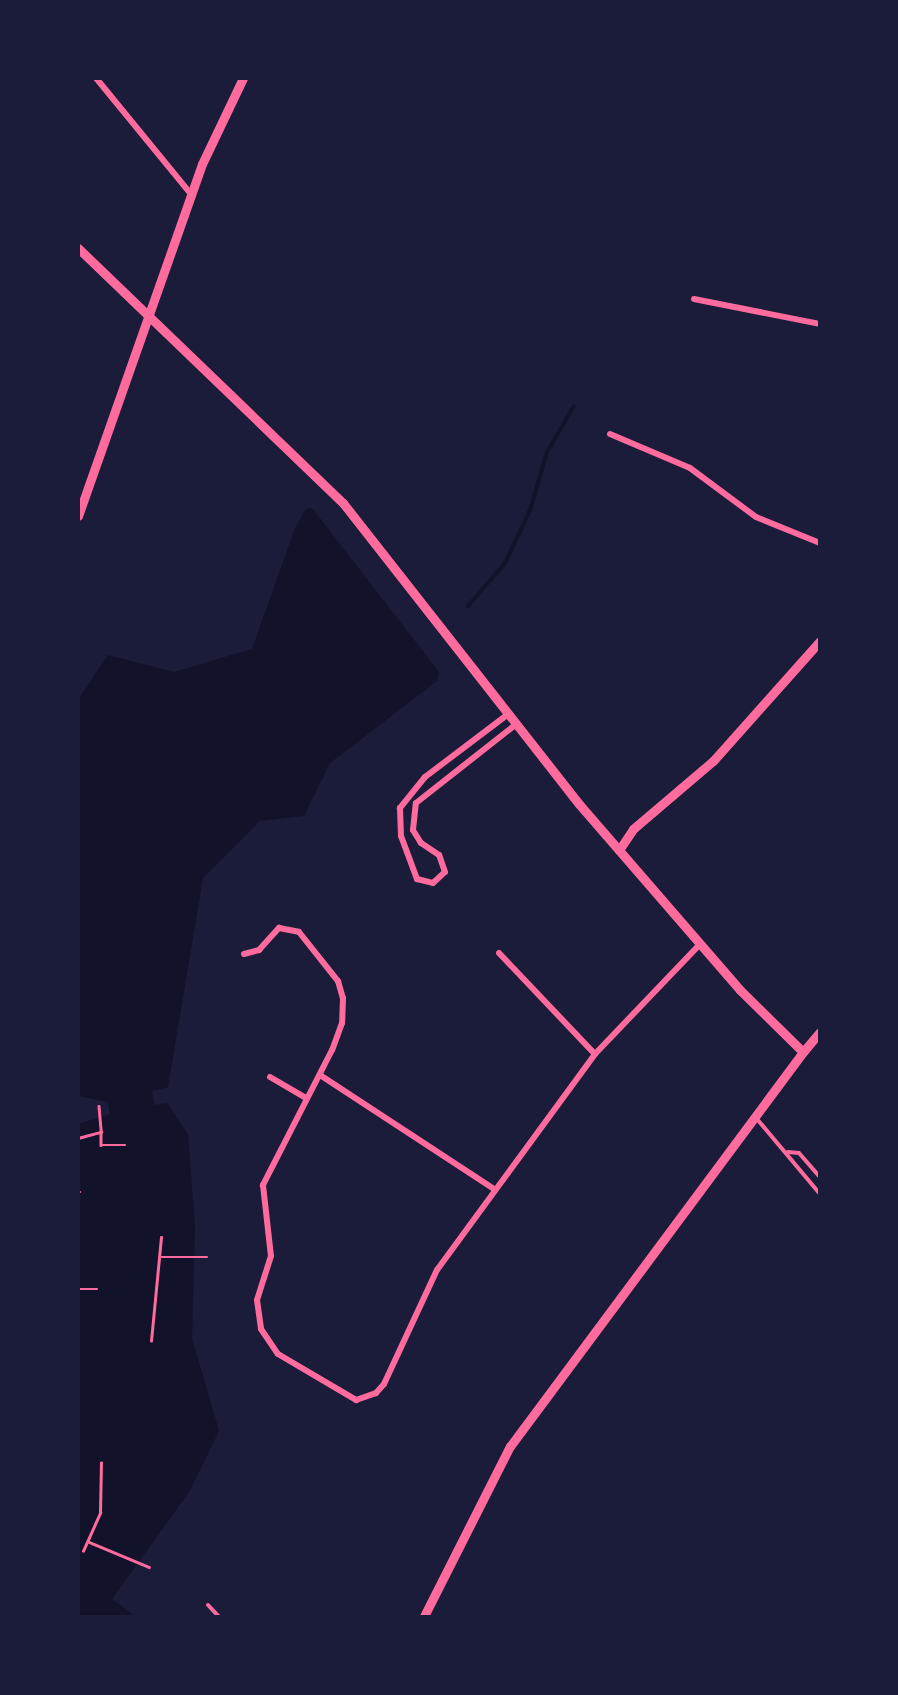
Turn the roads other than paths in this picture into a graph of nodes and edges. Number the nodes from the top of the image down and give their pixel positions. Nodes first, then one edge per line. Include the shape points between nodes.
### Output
1 (96, 78) edge
2 (243, 78) edge
3 (191, 194) junction
4 (78, 248) edge
5 (694, 299) dead end
6 (150, 317) junction
7 (820, 324) edge
8 (610, 434) dead end
9 (78, 516) edge
10 (820, 544) edge
11 (820, 641) edge
12 (507, 715) junction
13 (516, 725) junction
14 (620, 850) junction
15 (700, 944) junction
16 (499, 953) dead end
17 (244, 954) dead end
18 (820, 1032) edge
19 (802, 1052) junction
20 (595, 1054) junction
21 (320, 1074) junction
22 (270, 1077) dead end
23 (306, 1098) junction
24 (754, 1117) junction
25 (788, 1152) junction
26 (820, 1177) edge
27 (494, 1189) junction
28 (820, 1194) edge
29 (208, 1605) dead end
30 (220, 1618) edge
31 (423, 1618) edge

1 - 3 street
2 - 3 street
3 - 6 street
4 - 6 street
5 - 7 street
6 - 9 street
6 - 12 street via 343,503
8 - 10 street via 690,468 756,517
11 - 14 street via 713,761 633,829
12 - 13 street
12 - 13 street via 425,777 400,808 401,836 417,879 433,883 445,872 439,854 413,830 416,803
13 - 14 street
14 - 15 street
15 - 19 street
15 - 20 street
16 - 20 street
17 - 21 street via 259,950 279,928 299,932 338,981 342,1023
18 - 19 street
19 - 24 street
20 - 27 street
21 - 23 street
21 - 27 street
22 - 23 street
23 - 27 street via 263,1185 272,1240 258,1319 278,1354 346,1398 366,1399 384,1384 436,1270
24 - 25 lane
24 - 31 street via 510,1446
25 - 26 lane via 799,1153
25 - 28 lane via 789,1162
29 - 30 lane

